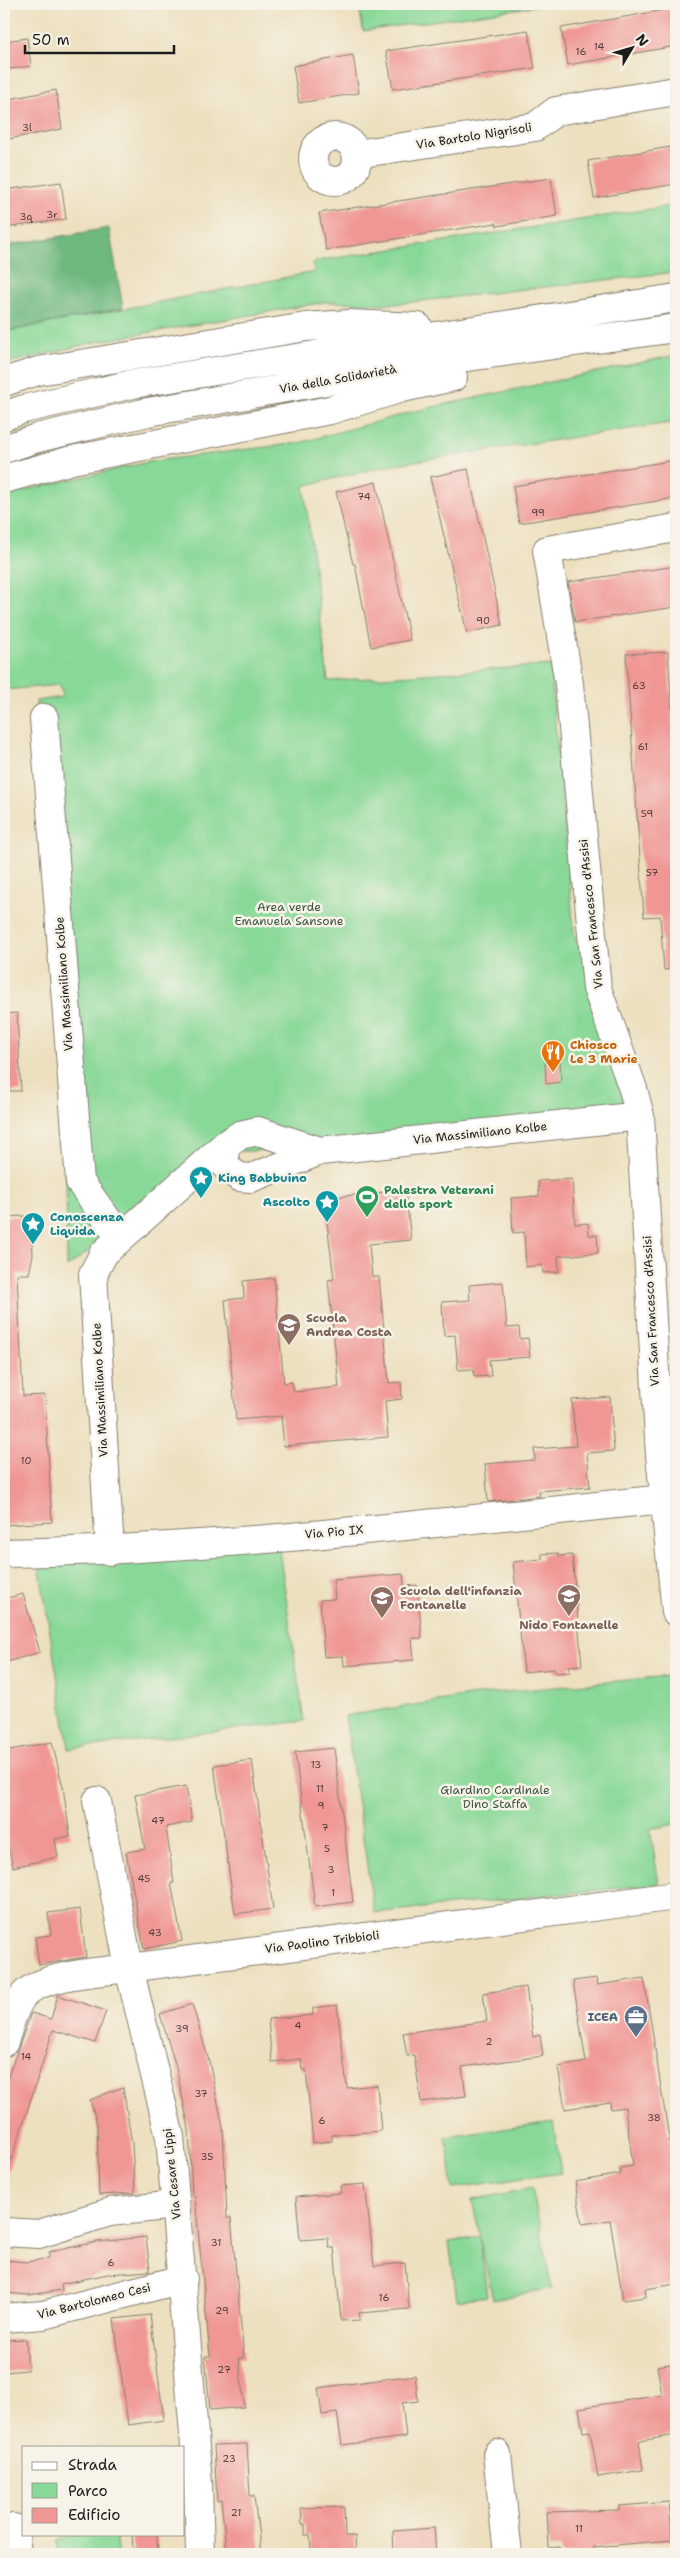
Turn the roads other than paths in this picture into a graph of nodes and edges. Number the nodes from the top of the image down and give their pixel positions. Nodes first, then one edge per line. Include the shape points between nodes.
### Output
1 (676, 91) edge
2 (356, 154) dead end
3 (676, 298) edge
4 (676, 328) edge
5 (467, 332) junction
6 (572, 344) junction
7 (4, 382) edge
8 (4, 416) edge
9 (4, 449) edge
10 (4, 479) edge
11 (676, 528) edge
12 (44, 718) dead end
13 (640, 1116) junction
14 (226, 1144) junction
15 (320, 1151) junction
16 (239, 1177) junction
17 (190, 1178) junction
18 (120, 1238) junction
19 (668, 1454) edge
20 (663, 1499) junction
21 (110, 1551) junction
22 (4, 1553) edge
23 (676, 1602) edge
24 (96, 1801) dead end
25 (676, 1896) edge
26 (129, 1968) junction
27 (9, 2010) edge
28 (4, 2042) edge
29 (175, 2205) junction
30 (4, 2232) edge
31 (182, 2279) junction
32 (4, 2318) edge
33 (497, 2454) dead end
34 (191, 2485) edge
35 (200, 2554) edge
36 (508, 2554) edge

1 - 2 main road, Via Bartolo Nigrisoli via 556,111 534,127
3 - 5 main road, Via della Solidarietà
4 - 6 main road, Via della Solidarietà
5 - 7 main road via 349,324 306,327 38,372
5 - 8 main road, Via della Solidarietà via 133,384
6 - 9 main road, Via della Solidarietà via 453,359 148,412
6 - 10 main road via 526,360 402,388 330,410 72,460
11 - 13 main road, Via San Francesco d'Assisi via 547,550 569,684 597,988
12 - 18 main road, Via Massimiliano Kolbe via 80,1182
13 - 15 main road, Via Massimiliano Kolbe
13 - 19 main road, Via San Francesco d'Assisi
14 - 15 main road, Via Massimiliano Kolbe via 258,1131
14 - 16 main road via 224,1158 228,1170
14 - 17 main road, Via Massimiliano Kolbe
15 - 16 main road, Via Massimiliano Kolbe via 251,1178
16 - 17 main road, Via Massimiliano Kolbe
17 - 18 main road, Via Massimiliano Kolbe
18 - 21 main road, Via Massimiliano Kolbe via 104,1253 93,1274
19 - 20 main road, Via San Francesco d'Assisi
20 - 21 main road, Via Pio IX
20 - 23 main road, Via San Francesco d'Assisi
21 - 22 main road, Via Pio IX
24 - 26 main road, Via Cesare Lippi
25 - 26 main road, Via Paolino Tribbioli
26 - 27 main road, Via Paolino Tribbioli via 35,1986
26 - 29 main road, Via Cesare Lippi via 170,2137
27 - 28 main road, Via Paolino Tribbioli
29 - 30 main road via 110,2212 39,2234
29 - 31 main road, Via Cesare Lippi
31 - 32 main road, Via Bartolomeo Cesi via 43,2315
31 - 34 main road, Via Cesare Lippi
33 - 36 main road
34 - 35 main road, Via Cesare Lippi

